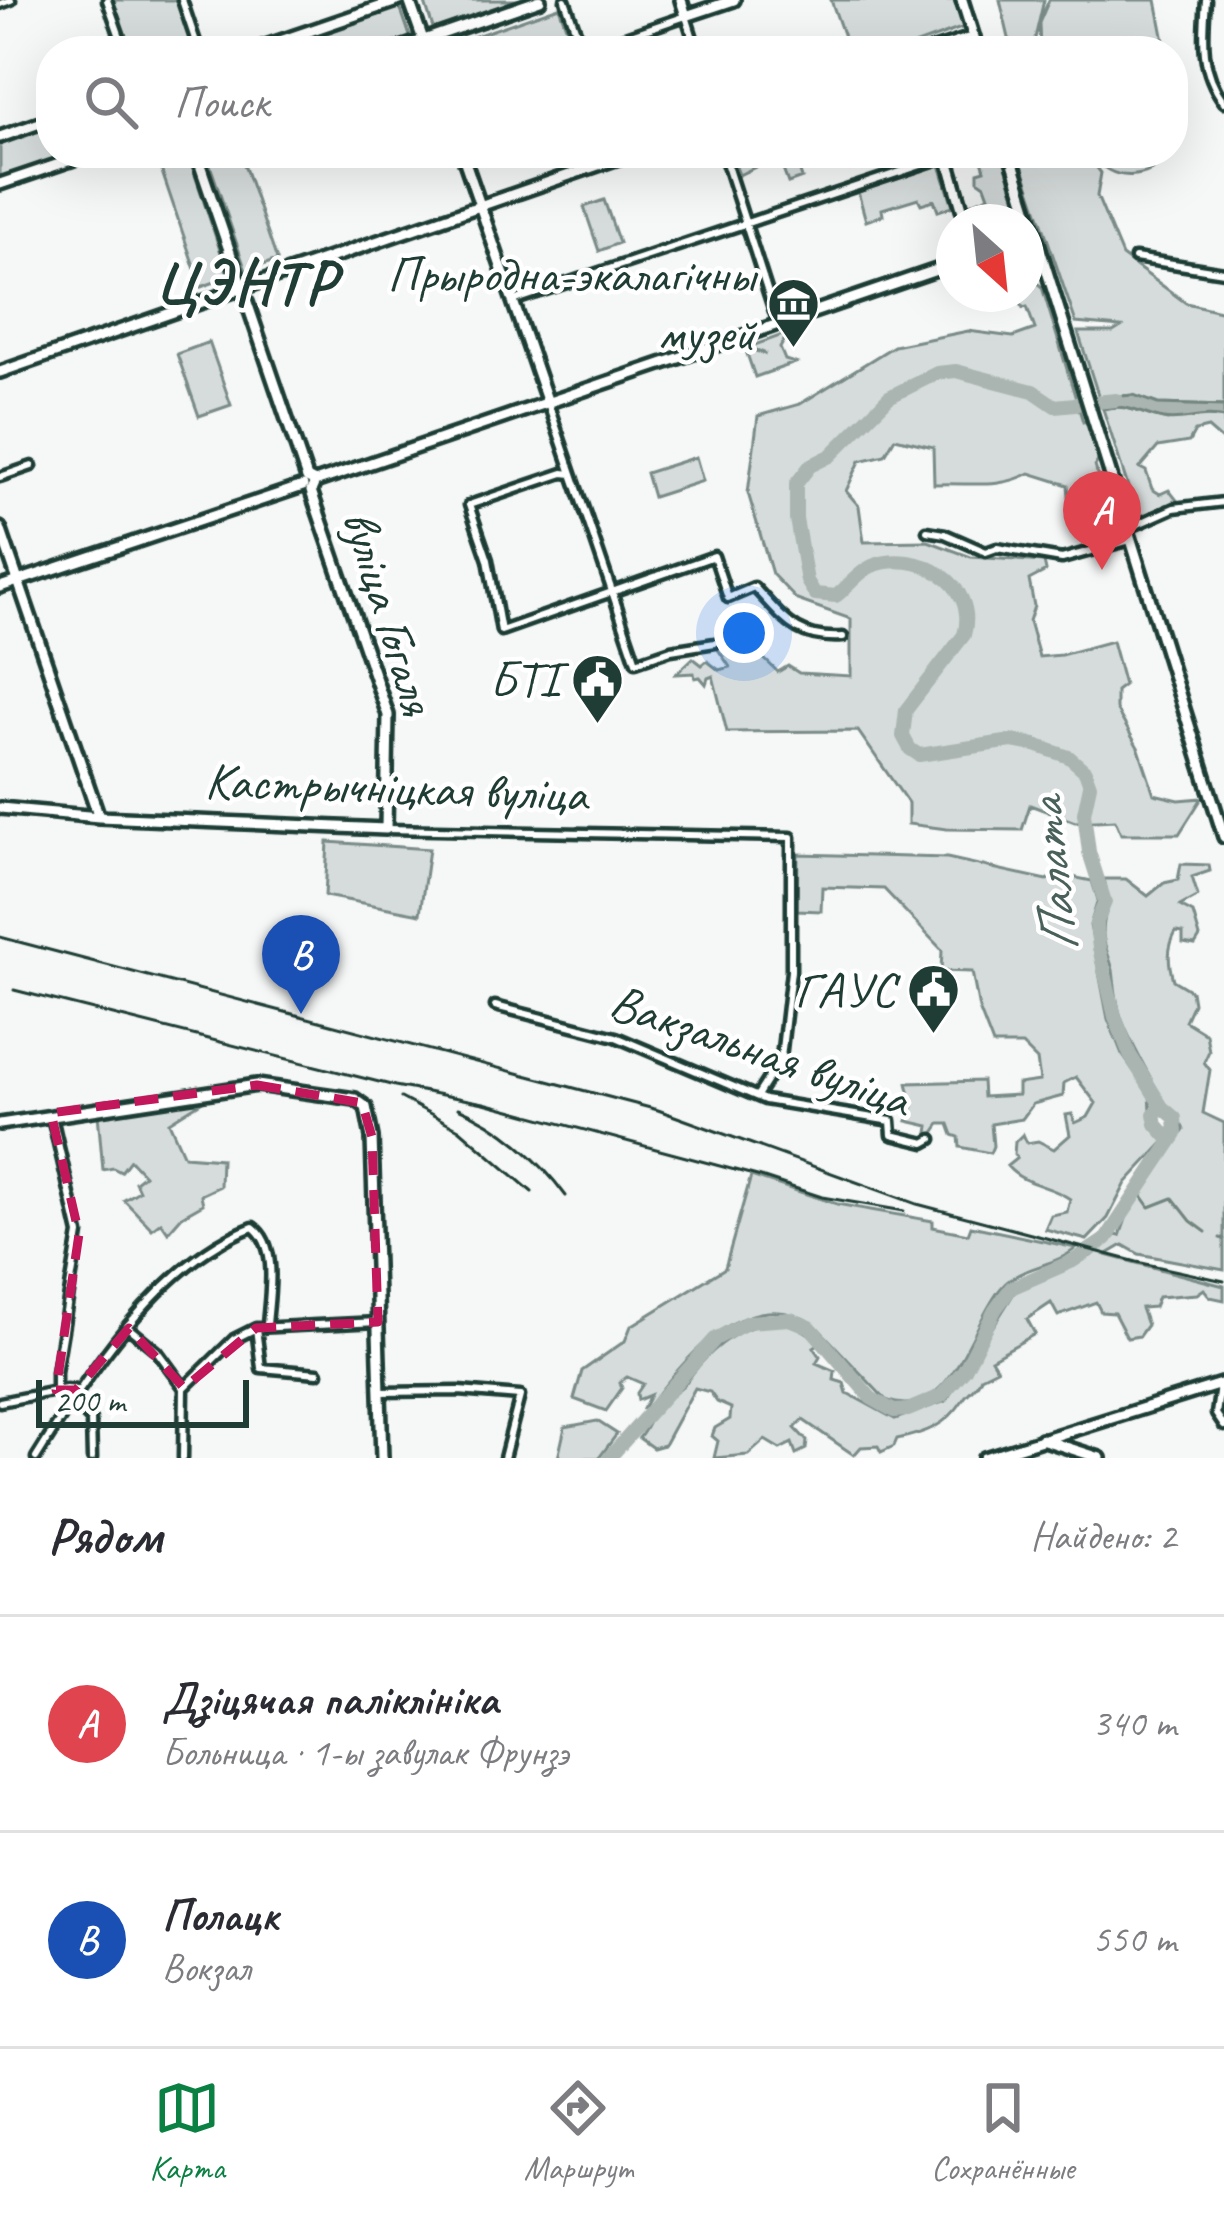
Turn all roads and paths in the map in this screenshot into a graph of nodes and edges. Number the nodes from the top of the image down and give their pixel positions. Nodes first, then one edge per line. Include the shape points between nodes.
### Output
1 (11, 0) edge
2 (107, 0) edge
3 (182, 0) edge
4 (400, 0) edge
5 (409, 0) edge
6 (540, 0) edge
7 (565, 0) edge
8 (682, 0) edge
9 (734, 0) edge
10 (962, 0) edge
11 (1205, 0) edge
12 (0, 4) edge
13 (686, 16) junction
14 (120, 36) edge
15 (195, 36) edge
16 (295, 36) edge
17 (422, 36) edge
18 (450, 36) edge
19 (578, 36) edge
20 (628, 36) edge
21 (692, 36) edge
22 (974, 36) edge
23 (1224, 102) edge
24 (36, 124) edge
25 (0, 137) edge
26 (47, 168) edge
27 (201, 168) edge
28 (467, 168) edge
29 (585, 168) edge
30 (728, 168) edge
31 (908, 168) edge
32 (953, 168) edge
33 (1015, 168) edge
34 (0, 184) edge
35 (962, 204) edge
36 (480, 206) junction
37 (746, 222) junction
38 (1135, 257) dead end
39 (936, 270) edge
40 (1224, 272) edge
41 (242, 289) junction
42 (513, 301) junction
43 (778, 324) junction
44 (0, 371) edge
45 (548, 403) junction
46 (32, 466) dead end
47 (572, 474) junction
48 (0, 478) edge
49 (309, 484) junction
50 (1224, 502) edge
51 (0, 528) edge
52 (927, 531) dead end
53 (1131, 534) junction
54 (18, 581) junction
55 (0, 587) edge
56 (612, 593) junction
57 (843, 637) dead end
58 (716, 643) dead end
59 (0, 808) edge
60 (99, 817) junction
61 (386, 829) junction
62 (1224, 837) edge
63 (495, 1006) dead end
64 (757, 1096) junction
65 (51, 1113) junction
66 (0, 1124) edge
67 (932, 1139) dead end
68 (378, 1322) junction
69 (267, 1325) junction
70 (129, 1328) junction
71 (256, 1328) junction
72 (318, 1373) dead end
73 (1222, 1385) edge
74 (184, 1388) junction
75 (56, 1390) junction
76 (76, 1390) junction
77 (380, 1392) junction
78 (0, 1402) edge
79 (69, 1402) junction
80 (1224, 1426) edge
81 (1083, 1427) junction
82 (1041, 1439) junction
83 (1014, 1453) edge
84 (1084, 1454) junction
85 (36, 1458) edge
86 (92, 1458) edge
87 (183, 1458) edge
88 (382, 1458) edge
89 (504, 1458) edge
90 (984, 1458) edge
91 (1100, 1458) edge

1 - 12 street
2 - 14 street
3 - 15 street
4 - 16 street
5 - 17 street
6 - 18 street
7 - 19 street
8 - 13 street
9 - 13 street
10 - 22 street
11 - 23 street via 1207,71
13 - 20 street
13 - 21 street
24 - 25 street
26 - 34 street
27 - 41 street, вуліца Гогаля
28 - 36 street
29 - 36 street
30 - 37 street
31 - 37 street
32 - 35 street
33 - 53 street
36 - 41 street
36 - 42 street
37 - 42 street
37 - 43 street
38 - 40 street
39 - 43 street
41 - 44 street
41 - 49 street, вуліца Гогаля
42 - 45 street
43 - 45 street
45 - 47 street
45 - 49 street
46 - 48 street
47 - 56 street
47 - 56 street via 469,506 501,631
49 - 54 street
49 - 61 street, вуліца Гогаля via 388,715
50 - 53 street via 1174,508
51 - 54 street
52 - 53 street via 986,552 1062,559
53 - 62 street
54 - 55 street
54 - 60 street
56 - 57 street via 714,556 728,598 754,587 796,630
56 - 58 street via 636,662
59 - 60 street, Кастрычніцкая вуліца
60 - 61 street, Кастрычніцкая вуліца
61 - 64 street, Кастрычніцкая вуліца via 791,837 791,971 781,1058
63 - 64 street, Вакзальная вуліца via 616,1037
64 - 67 street, Вакзальная вуліца via 891,1121 892,1135
65 - 66 street
65 - 68 street via 257,1085 335,1093 366,1107
65 - 75 street via 79,1234
68 - 69 street
68 - 77 street
69 - 70 street via 269,1258 253,1227 187,1267
69 - 71 street
70 - 74 street
70 - 76 street
71 - 72 street via 261,1368
71 - 74 street
73 - 80 street via 1216,1414
73 - 81 street
74 - 87 street
75 - 76 street
75 - 78 street
75 - 79 street
76 - 79 street
77 - 88 street
77 - 89 street via 520,1396
79 - 85 street
79 - 86 street via 91,1420
81 - 82 street
81 - 84 street
82 - 83 street
82 - 84 street
83 - 90 street
84 - 91 street

